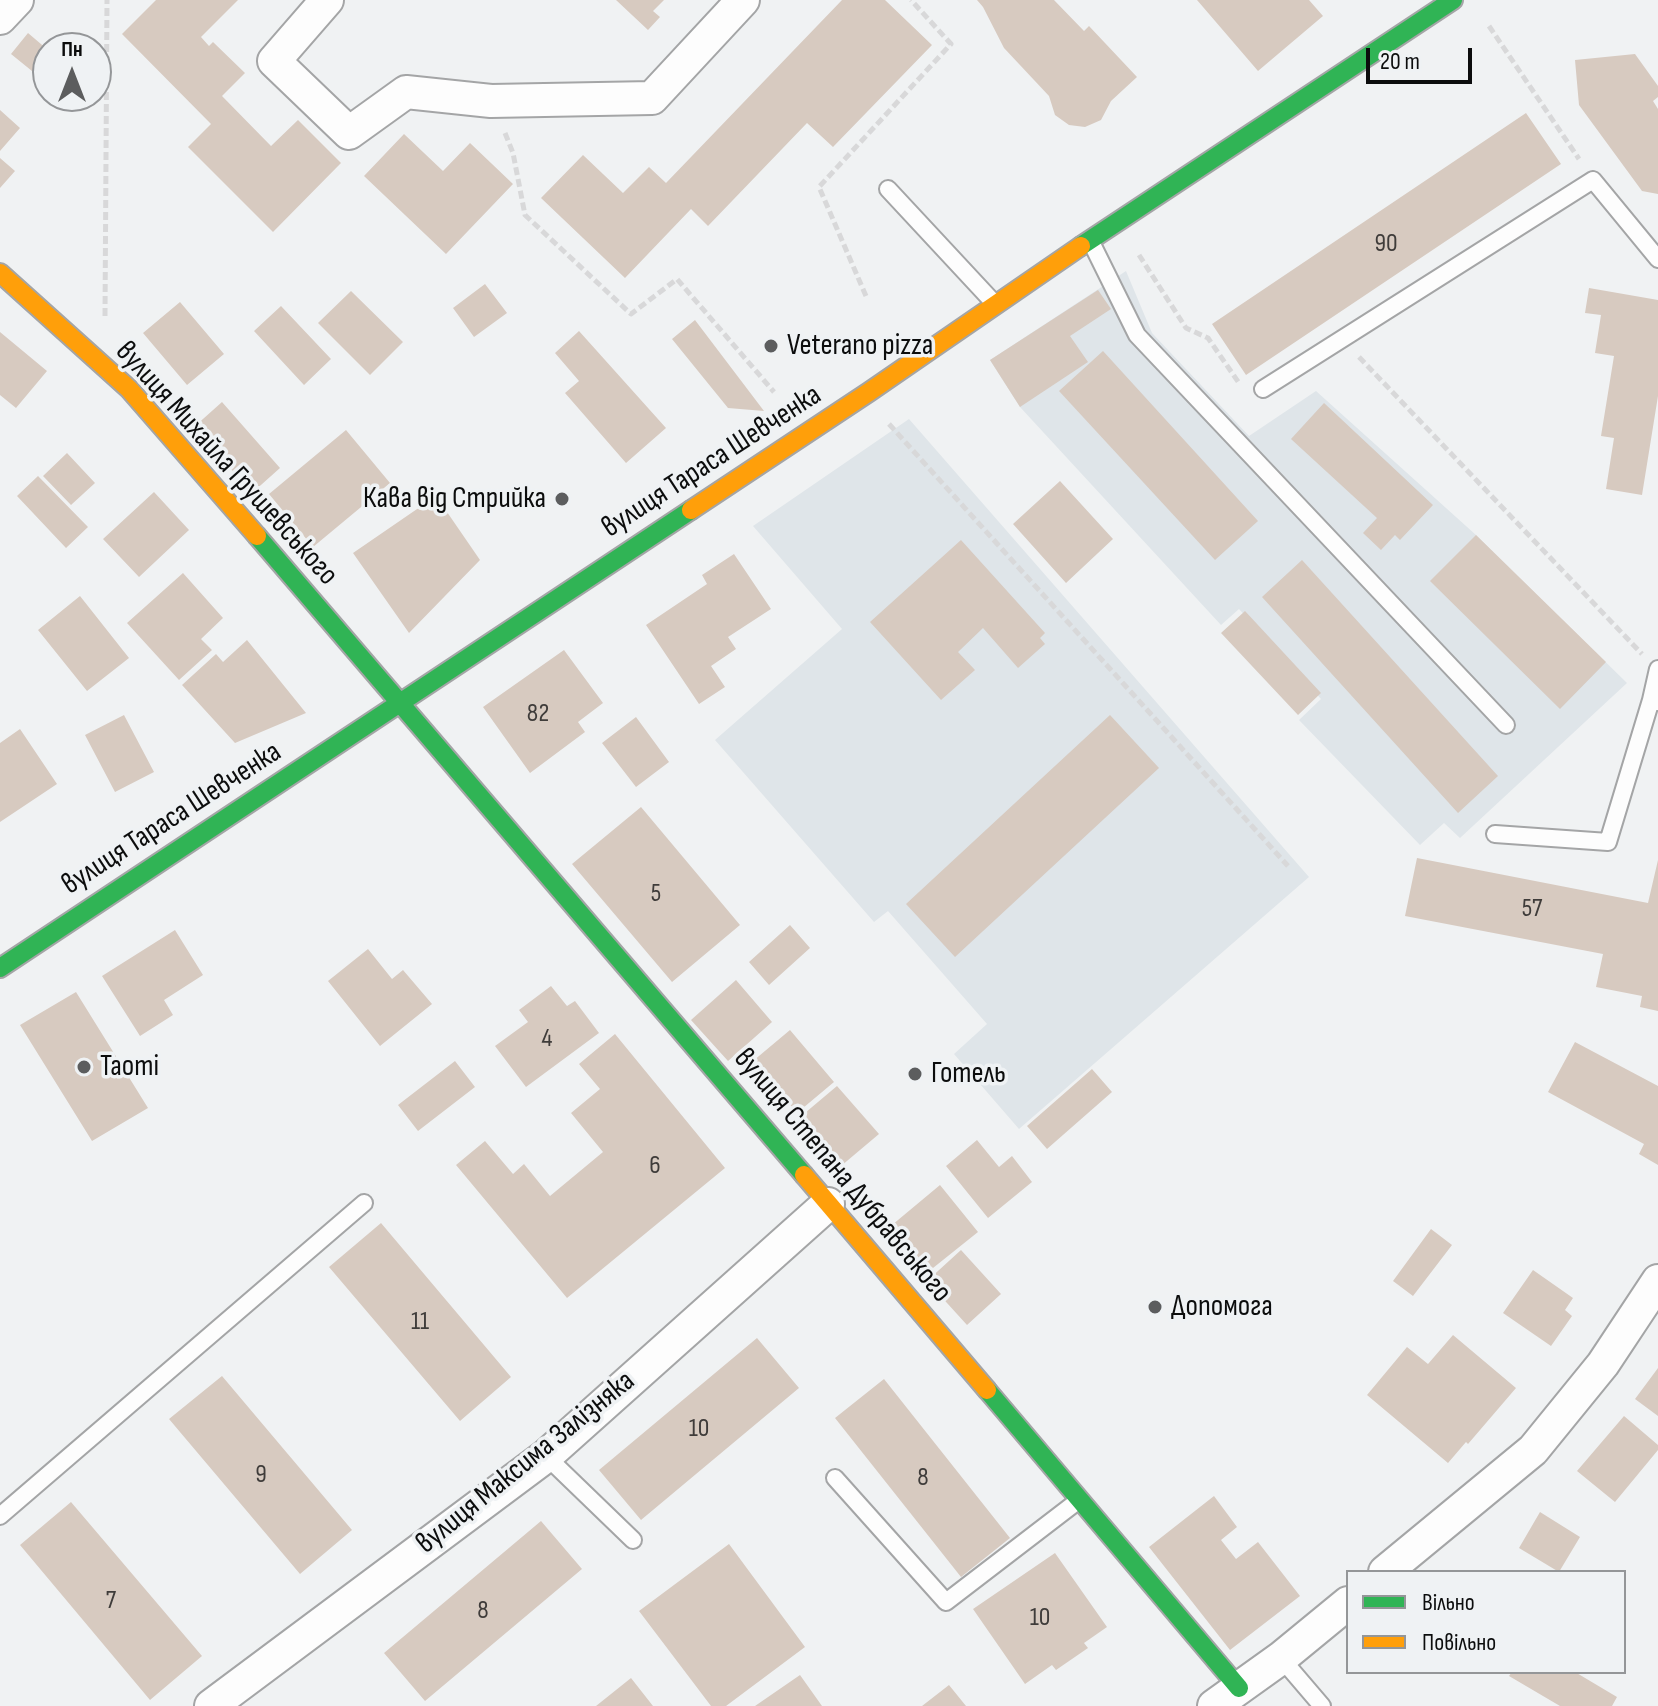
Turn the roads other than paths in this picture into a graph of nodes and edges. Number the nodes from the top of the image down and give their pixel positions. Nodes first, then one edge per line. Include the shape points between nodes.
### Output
1 (17, 0) edge
2 (327, 0) edge
3 (743, 0) edge
4 (1453, 0) edge
5 (0, 18) edge
6 (888, 189) dead end
7 (1090, 240) junction
8 (1658, 259) edge
9 (0, 273) edge
10 (996, 306) junction
11 (1263, 389) road end
12 (1658, 670) edge
13 (1654, 701) edge
14 (400, 702) junction
15 (1506, 725) dead end
16 (1495, 834) dead end
17 (0, 968) edge
18 (364, 1203) dead end
19 (828, 1204) junction
20 (1658, 1281) edge
21 (546, 1456) junction
22 (835, 1478) dead end
23 (1080, 1499) junction
24 (0, 1516) edge
25 (633, 1540) dead end
26 (1387, 1570) edge
27 (1346, 1605) edge
28 (1281, 1658) junction
29 (1226, 1697) edge
30 (211, 1706) edge
31 (1322, 1706) edge

1 - 5 street
2 - 3 street via 274,61 349,133 406,92 491,101 652,98
4 - 7 street, вулиця Тараса Шевченка
6 - 10 lane
7 - 10 street, вулиця Тараса Шевченка
7 - 15 lane via 1137,335
8 - 11 lane via 1593,180
9 - 14 street, вулиця Михайла Грушевського via 129,389
10 - 14 street, вулиця Тараса Шевченка
12 - 13 lane
13 - 16 lane via 1608,842
14 - 17 street, вулиця Тараса Шевченка
14 - 19 street, вулиця Степана Дубравського
18 - 24 lane
19 - 21 street, вулиця Максима Залізняка
19 - 23 street, вулиця Степана Дубравського
20 - 26 street via 1603,1364 1533,1450
21 - 25 lane
21 - 30 street, вулиця Максима Залізняка
22 - 23 lane via 946,1602
23 - 29 street, вулиця Степана Дубравського
27 - 28 street
28 - 29 street
28 - 31 lane

